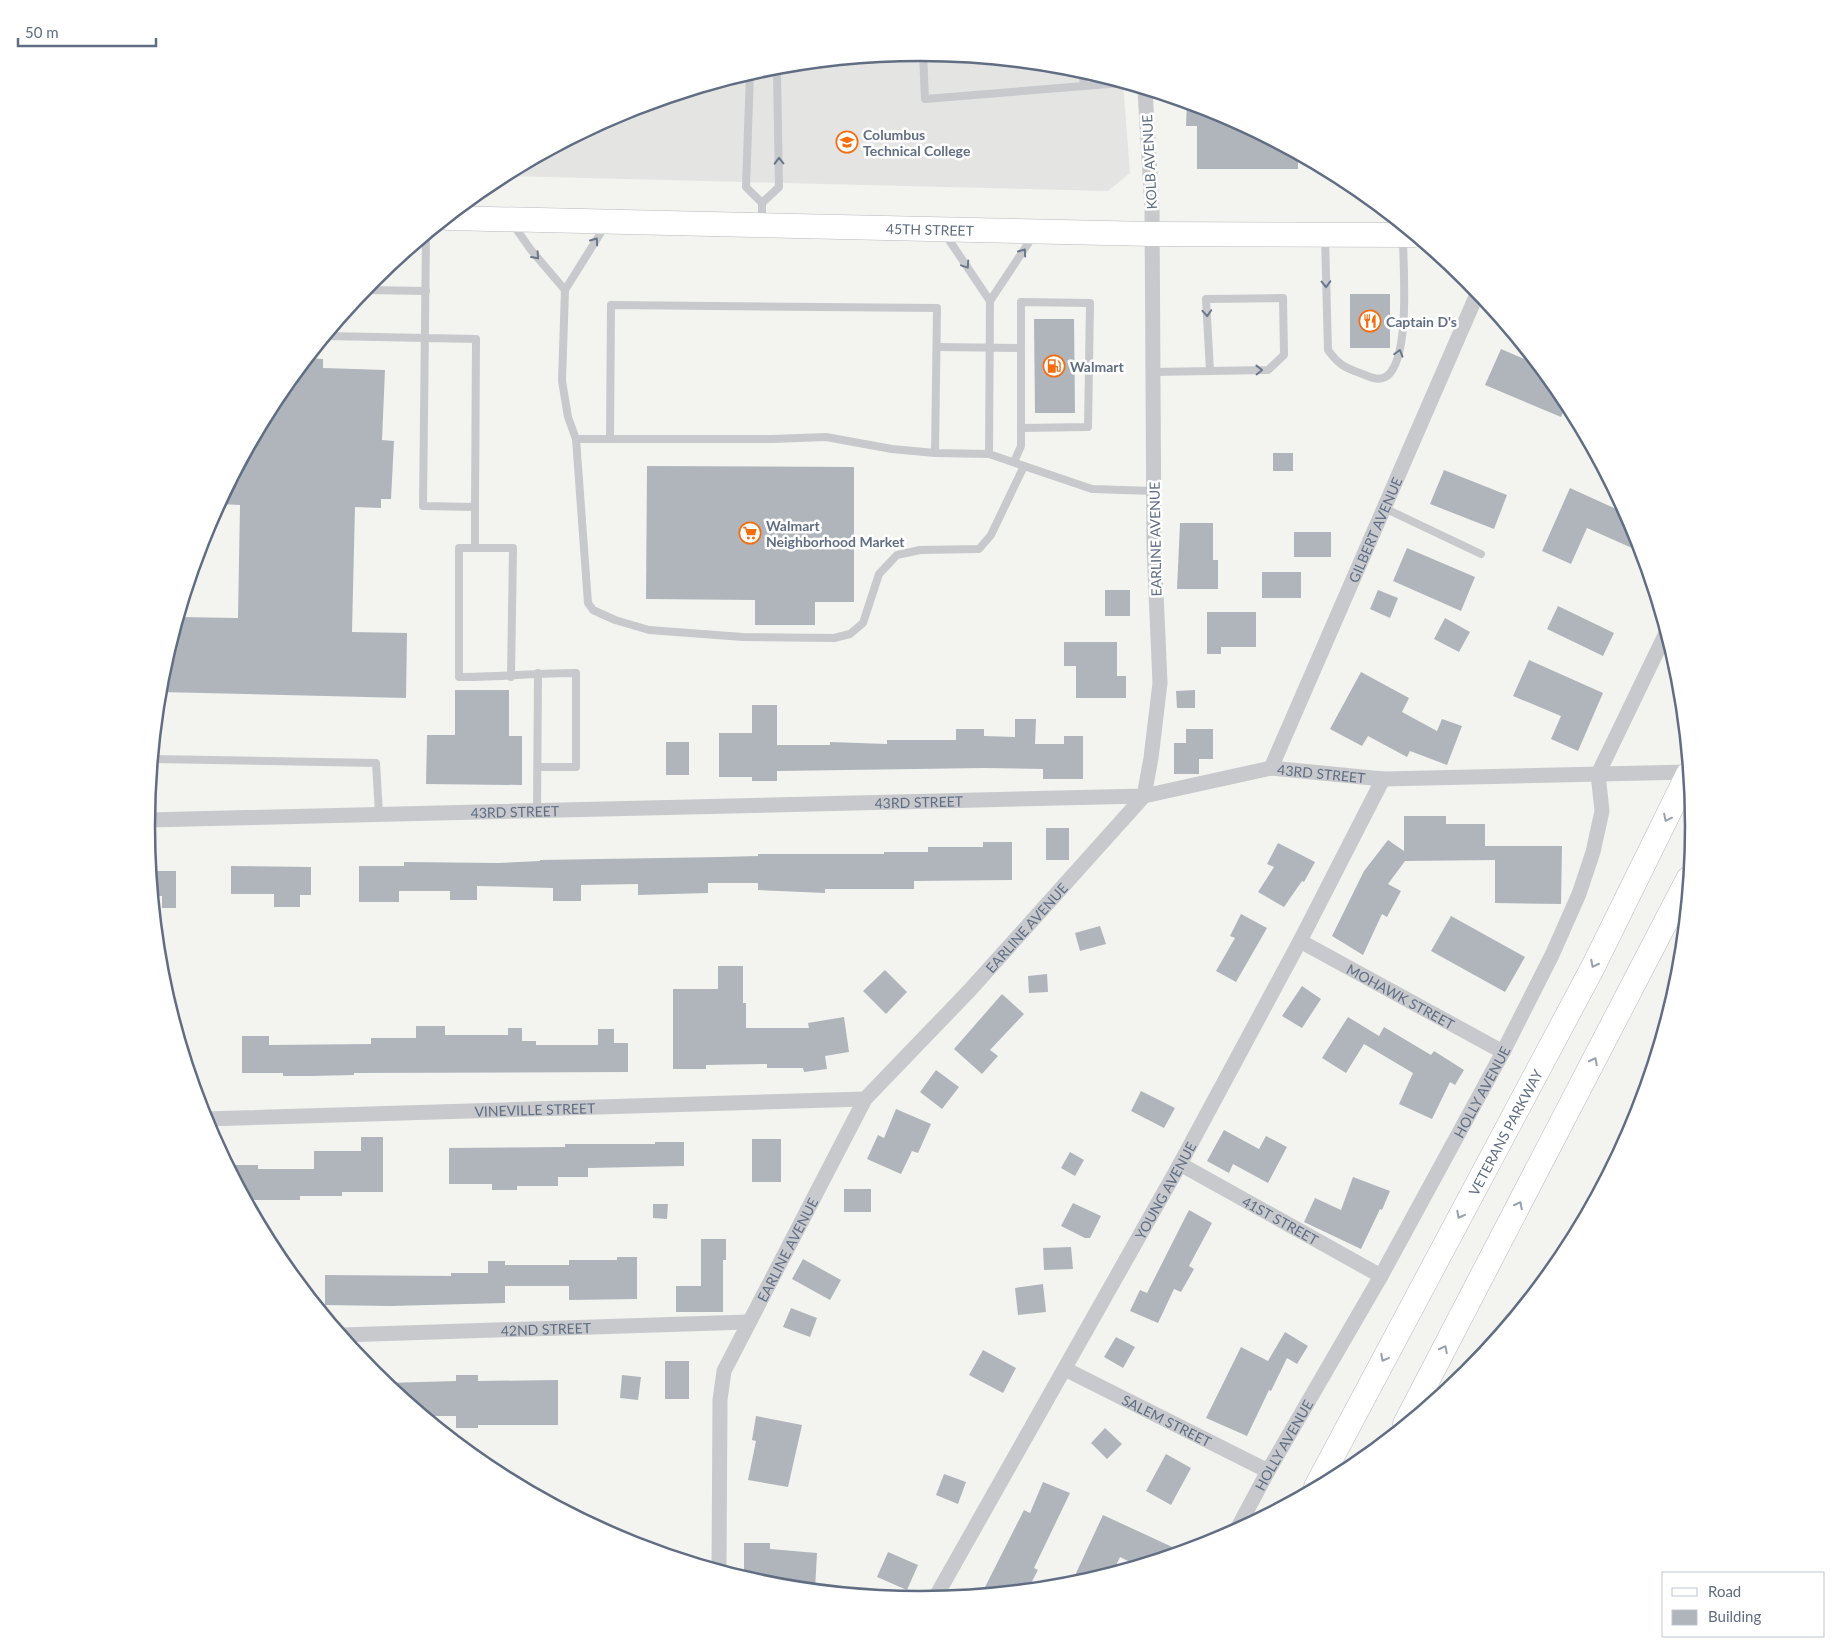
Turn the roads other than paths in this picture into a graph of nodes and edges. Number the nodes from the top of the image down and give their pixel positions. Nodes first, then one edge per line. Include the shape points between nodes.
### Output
1 (923, 61) edge
2 (777, 75) edge
3 (1083, 79) edge
4 (750, 81) edge
5 (1106, 84) edge
6 (1084, 86) junction
7 (1145, 96) edge
8 (762, 214) junction
9 (455, 218) edge
10 (509, 219) junction
11 (608, 222) junction
12 (942, 230) junction
13 (1036, 232) junction
14 (1152, 234) junction
15 (1325, 235) junction
16 (1405, 235) edge
17 (1408, 237) edge
18 (426, 243) edge
19 (374, 290) edge
20 (565, 290) junction
21 (426, 291) junction
22 (1475, 300) edge
23 (990, 301) junction
24 (333, 336) edge
25 (425, 338) junction
26 (937, 347) junction
27 (990, 348) junction
28 (1021, 348) junction
29 (1210, 371) junction
30 (1153, 372) junction
31 (1021, 428) junction
32 (610, 438) junction
33 (576, 439) junction
34 (935, 453) junction
35 (989, 454) junction
36 (1014, 462) junction
37 (1024, 466) junction
38 (1153, 491) junction
39 (475, 507) junction
40 (1384, 508) junction
41 (475, 548) junction
42 (1481, 554) dead end
43 (1662, 642) edge
44 (538, 673) junction
45 (511, 677) junction
46 (159, 759) edge
47 (538, 767) junction
48 (1271, 768) junction
49 (1683, 773) edge
50 (1598, 774) junction
51 (1383, 779) junction
52 (1683, 783) edge
53 (1144, 796) junction
54 (537, 810) junction
55 (379, 814) junction
56 (155, 820) edge
57 (1681, 892) edge
58 (1300, 941) junction
59 (1503, 1052) junction
60 (865, 1099) junction
61 (214, 1122) edge
62 (1180, 1164) junction
63 (1381, 1276) junction
64 (748, 1322) junction
65 (349, 1335) edge
66 (1064, 1369) junction
67 (1411, 1412) edge
68 (1268, 1471) junction
69 (1322, 1476) edge
70 (1244, 1519) edge
71 (719, 1564) edge
72 (939, 1590) edge

1 - 6 lane via 925,99
8 -> 2 lane via 779,187
3 - 6 lane
4 - 8 lane via 746,187
5 - 6 lane
7 - 14 street, KOLB AVENUE
8 - 11 main road, 45TH STREET
8 - 12 main road, 45TH STREET
9 - 10 main road, 45TH STREET
10 - 11 main road, 45TH STREET
10 -> 20 lane
20 -> 11 lane
12 - 13 main road, 45TH STREET
12 -> 23 lane
13 - 14 main road, 45TH STREET
23 -> 13 lane
14 - 15 main road, 45TH STREET
14 - 30 street, EARLINE AVENUE
15 - 16 main road, 45TH STREET
15 -> 17 lane via 1328,350 1338,365 1376,379 1386,377 1395,366 1403,338
18 - 21 lane
19 - 21 lane
20 - 33 lane via 562,381 568,417
21 - 25 lane
22 - 40 street, GILBERT AVENUE
23 - 27 lane
24 - 25 lane
25 - 39 lane via 476,338
25 - 39 lane via 423,506
26 - 27 lane
26 - 32 lane via 938,308 611,305
26 - 34 lane
27 - 28 lane
27 - 35 lane
28 - 31 lane
28 - 31 lane via 1021,302 1090,303 1088,427
29 -> 29 lane via 1268,370 1275,365 1284,355 1283,298 1206,299
29 - 30 lane
30 - 38 street, EARLINE AVENUE
31 - 36 lane via 1021,446
32 - 33 lane
32 - 34 lane via 826,437
33 - 37 lane via 588,603 593,610 649,630 743,638 834,638 850,634 863,623 879,574 898,555 920,550 979,549 991,535
34 - 35 lane
35 - 36 lane
36 - 37 lane
37 - 38 lane via 1092,489
38 - 53 street, EARLINE AVENUE via 1160,683
39 - 41 lane
40 - 42 lane
40 - 48 street, GILBERT AVENUE
41 - 45 lane via 513,548
41 - 45 lane via 459,548 459,677
43 - 50 street
44 - 45 lane
44 - 47 lane
44 - 47 lane via 576,673 576,767
46 - 55 lane via 376,763
47 - 54 lane
48 - 51 street, 43RD STREET
48 - 53 street, 43RD STREET
49 - 50 street, 43RD STREET
50 - 51 street, 43RD STREET
50 - 59 street, HOLLY AVENUE via 1602,810 1579,894
51 - 58 street, YOUNG AVENUE
52 -> 69 main road, VETERANS PARKWAY via 1592,968
53 - 54 street, 43RD STREET
53 - 60 street, EARLINE AVENUE via 969,991
54 - 55 street, 43RD STREET
55 - 56 street, 43RD STREET
67 -> 57 main road
58 - 59 street, MOHAWK STREET
58 - 62 street, YOUNG AVENUE
59 - 63 street, HOLLY AVENUE
60 - 61 street, VINEVILLE STREET
60 - 64 street, EARLINE AVENUE
62 - 63 street, 41ST STREET
62 - 66 street, YOUNG AVENUE
63 - 68 street, HOLLY AVENUE
64 - 65 street, 42ND STREET
64 - 71 street, EARLINE AVENUE via 724,1371 720,1400
66 - 68 street, SALEM STREET
66 - 72 street, YOUNG AVENUE
68 - 70 street, HOLLY AVENUE

